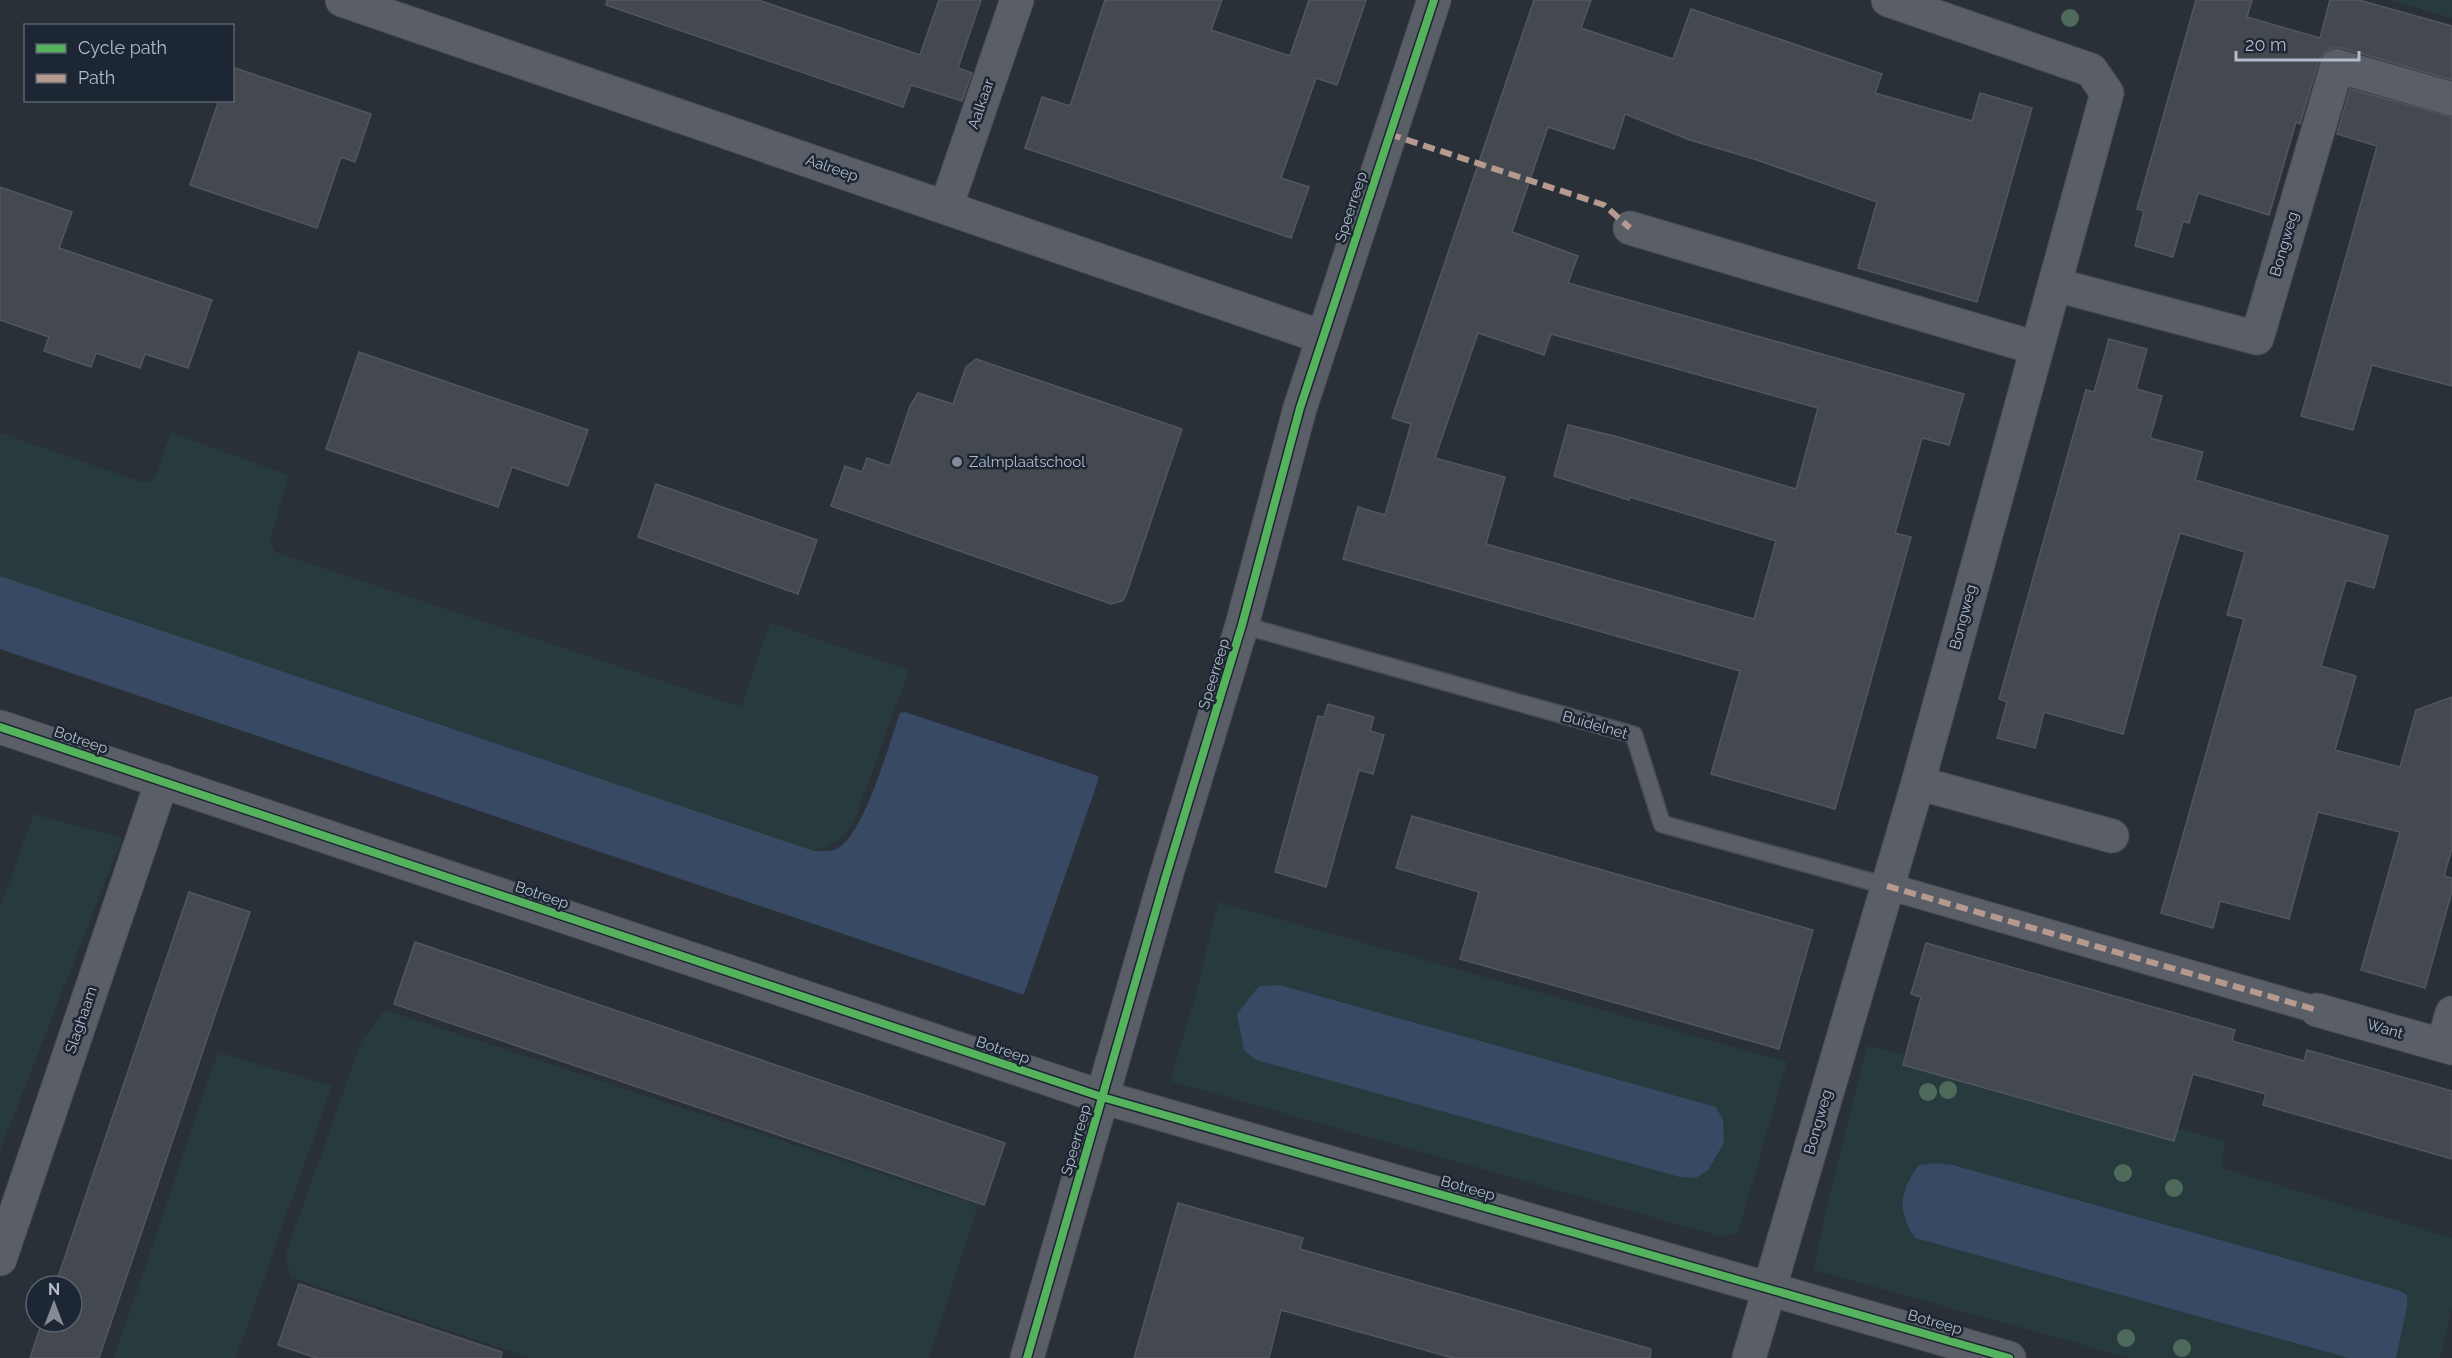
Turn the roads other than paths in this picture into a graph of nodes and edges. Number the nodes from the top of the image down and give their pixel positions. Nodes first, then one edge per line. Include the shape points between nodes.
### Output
1 (342, 0) edge
2 (1017, 0) edge
3 (1434, 0) edge
4 (1888, 0) edge
5 (2452, 99) edge
6 (946, 207) junction
7 (1630, 228) dead end
8 (2056, 285) junction
9 (1322, 336) junction
10 (2036, 348) junction
11 (1242, 625) junction
12 (0, 726) edge
13 (162, 781) junction
14 (1918, 783) junction
15 (2112, 836) dead end
16 (1887, 886) junction
17 (2318, 1010) joint
18 (2452, 1013) edge
19 (2447, 1047) edge
20 (1102, 1097) junction
21 (0, 1259) edge
22 (1769, 1288) junction
23 (1027, 1358) edge
24 (1749, 1358) edge
25 (2009, 1358) edge

1 - 6 street, Aalreep
2 - 6 street, Aalkaar
3 - 9 street, Speerreep
4 - 8 street, Bongweg via 2091,70 2107,93
5 - 8 street, Bongweg via 2337,66 2257,338
6 - 9 street, Aalreep
7 - 10 street
8 - 10 street, Bongweg
9 - 11 street, Speerreep
10 - 14 street, Bongweg
11 - 16 lane, Buidelnet via 1634,735 1662,824
11 - 20 street, Speerreep
12 - 13 street, Botreep
13 - 20 street, Botreep
13 - 21 street, Slaghaam
14 - 15 street
14 - 16 street, Bongweg
16 - 17 street
16 - 22 street, Bongweg
17 - 19 street, Want
18 - 19 street
20 - 22 street, Botreep
20 - 23 street, Speerreep
22 - 24 street, Bongweg
22 - 25 street, Botreep

